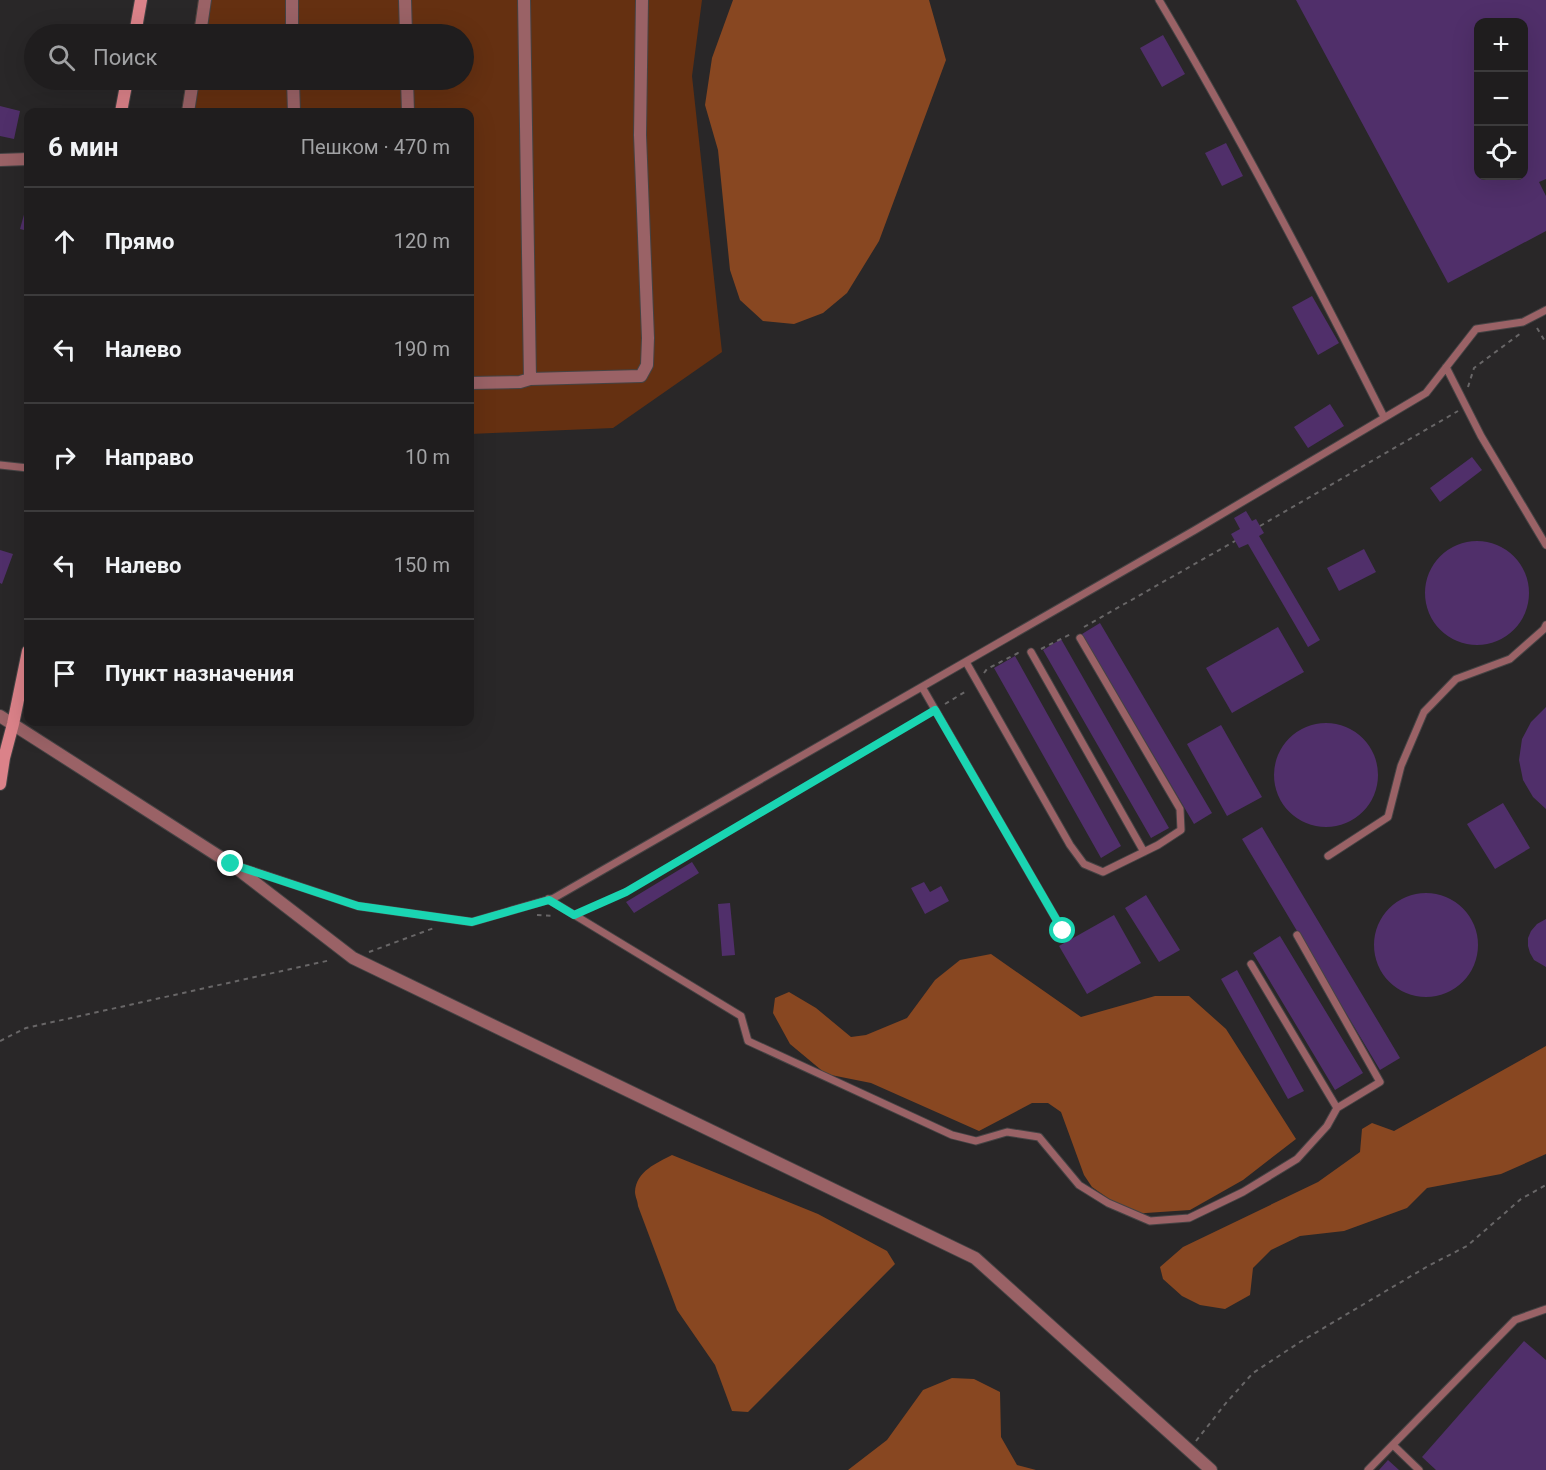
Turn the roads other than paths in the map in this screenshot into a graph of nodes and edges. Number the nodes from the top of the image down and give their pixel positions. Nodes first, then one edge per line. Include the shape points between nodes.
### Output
1 (141, 0) edge
2 (205, 0) edge
3 (291, 0) edge
4 (405, 0) edge
5 (524, 0) edge
6 (642, 0) edge
7 (1160, 0) edge
8 (137, 24) edge
9 (201, 24) edge
10 (292, 24) edge
11 (406, 24) edge
12 (125, 90) edge
13 (191, 90) edge
14 (293, 90) edge
15 (407, 90) edge
16 (122, 108) edge
17 (189, 108) edge
18 (294, 108) edge
19 (408, 108) edge
20 (24, 159) edge
21 (0, 160) edge
22 (1546, 310) edge
23 (1446, 367) junction
24 (530, 379) junction
25 (474, 384) edge
26 (1384, 417) junction
27 (0, 465) edge
28 (24, 468) edge
29 (1546, 545) edge
30 (1546, 625) edge
31 (1080, 638) dead end
32 (1031, 652) road end
33 (966, 662) junction
34 (24, 670) edge
35 (922, 687) junction
36 (0, 716) edge
37 (13, 724) junction
38 (0, 784) edge
39 (1144, 852) junction
40 (1328, 856) dead end
41 (231, 864) junction
42 (549, 900) junction
43 (1063, 931) dead end
44 (1297, 935) dead end
45 (1251, 964) dead end
46 (1337, 1108) junction
47 (1545, 1312) edge
48 (1393, 1445) junction
49 (1211, 1470) edge
50 (1368, 1470) edge
51 (1419, 1470) edge

1 - 8 main road
2 - 9 street
3 - 10 street
4 - 11 street
5 - 24 street
6 - 24 street via 640,135 647,365 641,376
7 - 26 lane via 1324,298
12 - 16 main road
13 - 17 street
14 - 18 street
15 - 19 street
20 - 21 street
22 - 23 lane via 1523,322 1476,330
23 - 26 lane via 1426,393
23 - 29 lane via 1481,436
24 - 25 street
26 - 33 lane
27 - 28 lane
30 - 40 lane via 1510,659 1456,679 1424,712 1401,766 1388,818
31 - 39 lane via 1180,809 1181,830
32 - 39 lane
33 - 35 lane
33 - 39 lane via 1084,864 1103,872
34 - 37 main road
35 - 42 lane
35 - 43 lane
36 - 37 street
37 - 38 main road
37 - 41 street
41 - 42 lane via 358,906 472,922
41 - 49 street via 353,958 975,1258
42 - 46 lane via 741,1016 748,1041 952,1135 976,1141 1006,1132 1039,1137 1079,1185 1150,1221 1190,1218 1243,1192 1297,1159 1327,1126
44 - 46 lane via 1380,1082
45 - 46 lane
47 - 48 lane via 1515,1320
48 - 50 lane
48 - 51 lane

